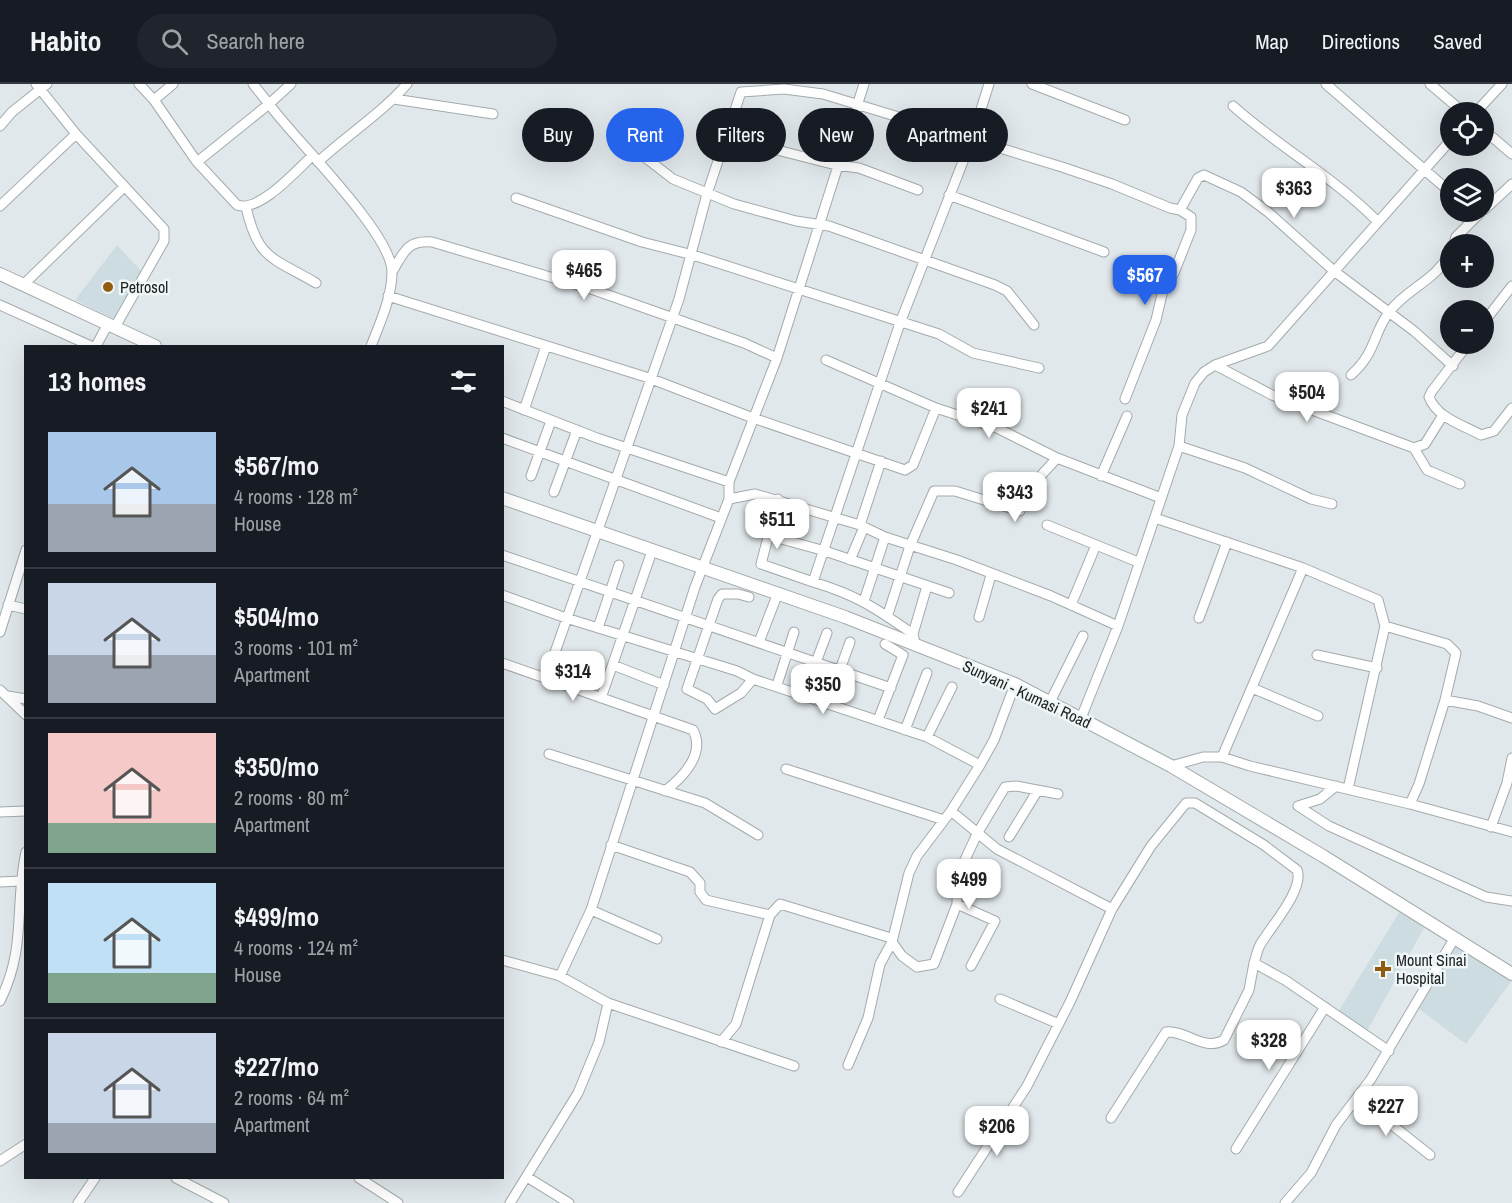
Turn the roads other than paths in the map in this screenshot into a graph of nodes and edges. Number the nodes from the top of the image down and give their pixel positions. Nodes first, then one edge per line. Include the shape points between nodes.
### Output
1 (139, 84) edge
2 (173, 84) edge
3 (253, 84) edge
4 (291, 84) edge
5 (407, 84) edge
6 (864, 84) edge
7 (989, 84) edge
8 (1032, 84) edge
9 (1326, 84) edge
10 (1430, 84) edge
11 (1502, 84) edge
12 (41, 86) edge
13 (394, 99) junction
14 (154, 100) junction
15 (1451, 102) edge
16 (1485, 102) edge
17 (269, 104) junction
18 (858, 105) junction
19 (1233, 105) dead end
20 (736, 108) edge
21 (981, 108) edge
22 (493, 114) dead end
23 (886, 114) edge
24 (1125, 120) dead end
25 (0, 126) edge
26 (76, 134) junction
27 (1494, 139) edge
28 (786, 152) edge
29 (1008, 152) edge
30 (1440, 153) edge
31 (1512, 154) edge
32 (315, 159) junction
33 (197, 162) junction
34 (651, 162) edge
35 (719, 162) edge
36 (962, 162) edge
37 (836, 165) junction
38 (1424, 171) junction
39 (1440, 184) edge
40 (1512, 184) edge
41 (124, 187) junction
42 (918, 190) dead end
43 (707, 194) junction
44 (949, 195) junction
45 (516, 198) dead end
46 (1494, 198) edge
47 (0, 206) edge
48 (246, 207) junction
49 (1180, 210) junction
50 (1378, 222) junction
51 (1469, 222) edge
52 (818, 224) junction
53 (1459, 234) edge
54 (1104, 252) dead end
55 (693, 255) junction
56 (924, 262) junction
57 (1440, 269) edge
58 (1334, 271) junction
59 (392, 272) junction
60 (0, 274) edge
61 (316, 283) dead end
62 (24, 284) junction
63 (1512, 286) edge
64 (798, 288) junction
65 (388, 296) junction
66 (0, 305) edge
67 (1494, 309) edge
68 (1388, 313) junction
69 (671, 318) junction
70 (900, 323) junction
71 (1034, 325) dead end
72 (112, 326) junction
73 (89, 345) edge
74 (97, 345) edge
75 (153, 345) edge
76 (371, 345) edge
77 (546, 346) junction
78 (1461, 354) edge
79 (777, 358) junction
80 (826, 360) dead end
81 (1215, 365) junction
82 (1453, 366) junction
83 (1039, 368) dead end
84 (1351, 375) dead end
85 (650, 378) junction
86 (880, 385) junction
87 (1125, 399) dead end
88 (504, 402) edge
89 (936, 408) junction
90 (1512, 408) edge
91 (524, 410) junction
92 (1443, 415) junction
93 (1127, 416) dead end
94 (753, 418) junction
95 (551, 421) junction
96 (577, 430) junction
97 (504, 439) edge
98 (1179, 446) junction
99 (626, 447) junction
100 (1414, 448) junction
101 (858, 452) junction
102 (541, 453) junction
103 (1057, 458) junction
104 (881, 461) junction
105 (565, 462) junction
106 (531, 476) dead end
107 (1101, 476) junction
108 (615, 481) junction
109 (729, 482) junction
110 (1460, 484) dead end
111 (554, 492) dead end
112 (1161, 498) junction
113 (504, 499) edge
114 (729, 499) junction
115 (778, 499) junction
116 (1332, 504) dead end
117 (721, 518) junction
118 (1155, 518) junction
119 (836, 520) junction
120 (1047, 525) dead end
121 (862, 526) junction
122 (597, 531) junction
123 (767, 535) junction
124 (885, 537) junction
125 (1227, 542) junction
126 (1096, 545) junction
127 (910, 546) junction
128 (652, 550) junction
129 (825, 551) junction
130 (24, 556) edge
131 (504, 556) edge
132 (850, 560) junction
133 (1138, 562) junction
134 (619, 565) dead end
135 (701, 568) junction
136 (1303, 568) junction
137 (876, 569) junction
138 (991, 575) junction
139 (901, 577) junction
140 (579, 581) junction
141 (813, 582) junction
142 (927, 586) junction
143 (610, 592) junction
144 (778, 593) junction
145 (949, 593) dead end
146 (504, 596) edge
147 (748, 597) dead end
148 (635, 600) junction
149 (864, 601) junction
150 (1071, 604) junction
151 (8, 605) junction
152 (24, 609) edge
153 (888, 614) junction
154 (686, 616) junction
155 (979, 617) dead end
156 (566, 618) junction
157 (1199, 618) dead end
158 (710, 625) junction
159 (1118, 626) junction
160 (1385, 626) junction
161 (0, 628) edge
162 (598, 628) junction
163 (794, 632) dead end
164 (827, 633) dead end
165 (622, 636) junction
166 (1083, 636) dead end
167 (914, 638) junction
168 (759, 642) junction
169 (850, 642) dead end
170 (885, 644) dead end
171 (675, 651) junction
172 (787, 652) junction
173 (1317, 655) dead end
174 (698, 658) junction
175 (816, 662) junction
176 (504, 664) edge
177 (613, 664) junction
178 (1377, 668) junction
179 (840, 670) junction
180 (927, 673) dead end
181 (546, 678) junction
182 (753, 679) junction
183 (1015, 684) junction
184 (664, 685) junction
185 (777, 685) junction
186 (952, 687) dead end
187 (891, 688) junction
188 (1252, 688) junction
189 (0, 690) edge
190 (804, 694) junction
191 (8, 696) junction
192 (601, 698) junction
193 (24, 699) edge
194 (1445, 700) junction
195 (1050, 702) junction
196 (828, 703) junction
197 (24, 713) edge
198 (1317, 716) dead end
199 (652, 717) junction
200 (1081, 718) junction
201 (1512, 718) edge
202 (878, 720) junction
203 (905, 730) junction
204 (927, 737) junction
205 (549, 754) dead end
206 (1222, 757) junction
207 (1512, 759) edge
208 (980, 765) junction
209 (1171, 766) junction
210 (786, 768) dead end
211 (631, 781) junction
212 (1336, 786) junction
213 (1207, 789) junction
214 (1348, 789) junction
215 (1038, 790) junction
216 (665, 791) junction
217 (1058, 794) dead end
218 (1410, 804) junction
219 (1200, 807) junction
220 (24, 811) edge
221 (951, 811) junction
222 (0, 812) edge
223 (944, 820) junction
224 (1491, 827) junction
225 (1512, 832) edge
226 (977, 834) junction
227 (758, 835) dead end
228 (1008, 837) dead end
229 (611, 845) junction
230 (24, 862) edge
231 (20, 881) junction
232 (0, 882) edge
233 (1512, 901) edge
234 (957, 904) junction
235 (1112, 909) junction
236 (591, 910) junction
237 (770, 915) junction
238 (657, 939) dead end
239 (1454, 939) junction
240 (891, 940) junction
241 (504, 961) edge
242 (1254, 963) junction
243 (971, 966) dead end
244 (1512, 974) edge
245 (560, 976) junction
246 (1000, 999) dead end
247 (0, 1001) edge
248 (608, 1003) junction
249 (1325, 1007) junction
250 (1059, 1024) junction
251 (722, 1042) junction
252 (1389, 1051) junction
253 (848, 1065) dead end
254 (794, 1066) dead end
255 (1358, 1098) junction
256 (1111, 1118) dead end
257 (24, 1145) edge
258 (1236, 1149) dead end
259 (1430, 1155) dead end
260 (0, 1161) edge
261 (527, 1177) junction
262 (94, 1179) edge
263 (178, 1179) edge
264 (361, 1179) edge
265 (958, 1192) dead end
266 (78, 1203) edge
267 (224, 1203) edge
268 (398, 1203) edge
269 (510, 1203) edge
270 (569, 1203) edge
271 (1285, 1203) edge

1 - 14 street
2 - 14 street
3 - 17 street
4 - 17 street
5 - 13 street
6 - 18 street
7 - 21 street
8 - 24 street
9 - 38 street
10 - 15 street
11 - 16 street
12 - 25 street
12 - 26 street
13 - 22 street
13 - 32 street
14 - 33 street
17 - 32 street
17 - 33 street
18 - 20 street via 812,91 748,90 739,96
18 - 23 street
18 - 37 street
19 - 50 street via 1358,202
26 - 41 street
26 - 47 street
27 - 31 street
28 - 37 street
29 - 49 street
30 - 38 street
32 - 48 street via 258,203
32 - 59 street via 375,233 388,254
33 - 48 street via 237,205
34 - 43 street via 673,179
35 - 43 street
36 - 44 street
37 - 42 street via 859,168
37 - 52 street
38 - 39 street
38 - 50 street
40 - 46 street
41 - 62 street
41 - 72 street via 166,235
43 - 52 street via 759,212
43 - 55 street
44 - 54 street
44 - 56 street
45 - 55 street via 642,242
48 - 61 street via 253,236 262,250
49 - 58 street via 1194,184 1204,176 1241,192
49 - 87 street via 1191,216 1191,230 1163,290 1156,320
50 - 58 street
51 - 53 street
52 - 56 street
52 - 64 street
55 - 64 street
55 - 69 street
56 - 70 street
56 - 71 street via 971,275 1007,291
57 - 68 street
58 - 68 street
58 - 81 street via 1268,346
59 - 65 street
59 - 69 street via 412,243 432,242 556,277
60 - 62 main road
62 - 72 main road
63 - 67 street
64 - 70 street
64 - 79 street
65 - 76 street
65 - 77 street
66 - 73 street
68 - 82 street
68 - 84 street via 1371,354
69 - 79 street
69 - 85 street
70 - 83 street via 939,334 973,353
70 - 86 street
72 - 74 street
72 - 75 main road
77 - 85 street
77 - 91 street
78 - 82 street
79 - 94 street
80 - 86 street
81 - 98 street via 1204,372 1190,395 1182,416
81 - 100 street via 1272,395
82 - 92 street via 1429,398
85 - 94 street
85 - 99 street
86 - 89 street
86 - 101 street
88 - 91 street
89 - 103 street via 997,428
89 - 104 street via 909,469
90 - 92 street via 1494,431 1481,435
91 - 95 street
92 - 100 street via 1425,444
93 - 107 street
94 - 101 street
94 - 109 street
95 - 96 street
95 - 102 street
96 - 99 street
96 - 105 street
97 - 102 street
98 - 112 street
98 - 116 street
99 - 108 street
99 - 109 street
100 - 110 street via 1427,470
101 - 104 street
101 - 119 street
102 - 105 street
102 - 106 street
103 - 107 street
103 - 127 street via 1035,482 1020,511 955,491 936,490
104 - 121 street
105 - 108 street
105 - 111 street
107 - 112 street
108 - 117 street
108 - 122 street
109 - 114 street
112 - 118 street
113 - 122 main road, Sunyani - Kumasi Road
114 - 115 street via 755,494
114 - 117 street
115 - 119 street
115 - 123 street
117 - 135 street
118 - 125 street
118 - 133 street
119 - 121 street
119 - 129 street
120 - 126 street
121 - 124 street
121 - 132 street
122 - 128 main road, Sunyani - Kumasi Road
122 - 140 street
123 - 129 street
123 - 141 street via 760,561 763,566
124 - 127 street
124 - 137 street
125 - 136 street
125 - 157 street
126 - 133 street
126 - 150 street
127 - 138 street
127 - 139 street
128 - 135 main road, Sunyani - Kumasi Road
128 - 148 street
129 - 132 street
129 - 141 street
130 - 151 street
131 - 140 street
132 - 137 street
133 - 159 street
134 - 143 street
135 - 144 main road, Sunyani - Kumasi Road
135 - 154 street
136 - 160 street via 1378,600
136 - 188 street
137 - 139 street
137 - 149 street
138 - 150 street
138 - 155 street
139 - 142 street
139 - 153 street
140 - 143 street
140 - 156 street
141 - 149 street
142 - 145 street
142 - 167 street
143 - 148 street
143 - 162 street
144 - 167 main road, Sunyani - Kumasi Road
144 - 168 street
146 - 156 street
147 - 158 street via 722,594
148 - 154 street
148 - 165 street
149 - 153 street
150 - 159 street
151 - 152 street
151 - 161 street
153 - 167 street
154 - 158 street
154 - 171 street
156 - 162 street
156 - 181 street
158 - 168 street
158 - 174 street
159 - 200 street
160 - 178 street
160 - 194 street via 1448,644 1453,649 1456,653
162 - 165 street
163 - 172 street
164 - 175 street
165 - 171 street
165 - 177 street
166 - 195 street
167 - 183 main road, Sunyani - Kumasi Road
168 - 172 street
169 - 179 street
170 - 187 street via 903,655
171 - 174 street
171 - 184 street
172 - 175 street
172 - 185 street
173 - 178 street
174 - 182 street
174 - 182 street via 687,689 707,699 714,708 741,693
175 - 179 street
175 - 190 street
176 - 181 street
177 - 184 street
177 - 192 street
178 - 214 street
179 - 187 street
179 - 196 street
180 - 203 street
181 - 192 street
182 - 185 street
183 - 195 main road, Sunyani - Kumasi Road
183 - 208 street
184 - 199 street
185 - 190 street
186 - 204 street
187 - 202 street
188 - 198 street
188 - 206 street
189 - 191 street
190 - 196 street
191 - 193 street
191 - 197 street
192 - 199 street
194 - 201 street
194 - 218 street
195 - 200 main road, Sunyani - Kumasi Road
196 - 202 street
199 - 211 street
199 - 216 street via 695,734 693,760 681,779
200 - 209 main road, Sunyani - Kumasi Road
202 - 203 street
203 - 204 street
204 - 208 street
205 - 211 street
206 - 209 street via 1203,757
206 - 212 street
207 - 224 street
208 - 221 street
209 - 213 main road, Sunyani - Kumasi Road
210 - 223 street
211 - 216 street
211 - 229 street
212 - 214 street
212 - 233 street via 1320,799 1298,806 1329,826 1477,892
213 - 219 street
213 - 239 main road, Sunyani - Kumasi Road
214 - 218 street
215 - 217 street
215 - 226 street via 1005,786
215 - 228 street
216 - 227 street via 705,803
218 - 224 street
219 - 235 street via 1190,802 1181,807
219 - 242 street via 1286,859 1299,875
220 - 222 street
221 - 223 street
221 - 226 street
223 - 240 street via 913,865
224 - 225 street
226 - 234 street via 957,876
226 - 235 street via 1026,866
229 - 236 street
229 - 237 street via 690,872 700,883 706,900
230 - 231 street
231 - 232 street
231 - 247 street via 20,936 11,978
234 - 240 street via 931,966 910,962
234 - 243 street via 995,921
235 - 250 street
236 - 238 street
236 - 245 street
237 - 240 street via 785,904
237 - 251 street via 736,1024
239 - 244 main road, Sunyani - Kumasi Road
239 - 252 street
240 - 253 street via 880,964 868,1018
241 - 245 street
242 - 249 street
242 - 256 street via 1249,990 1224,1040 1215,1045 1166,1032
245 - 248 street
246 - 250 street
248 - 251 street
248 - 261 street via 599,1042 578,1093
249 - 252 street
249 - 258 street
250 - 265 street via 1009,1118
251 - 254 street
252 - 255 street
255 - 259 street
255 - 271 street via 1336,1125 1311,1173
257 - 260 street
261 - 269 street
261 - 270 street
262 - 266 street
263 - 267 street
264 - 268 street

